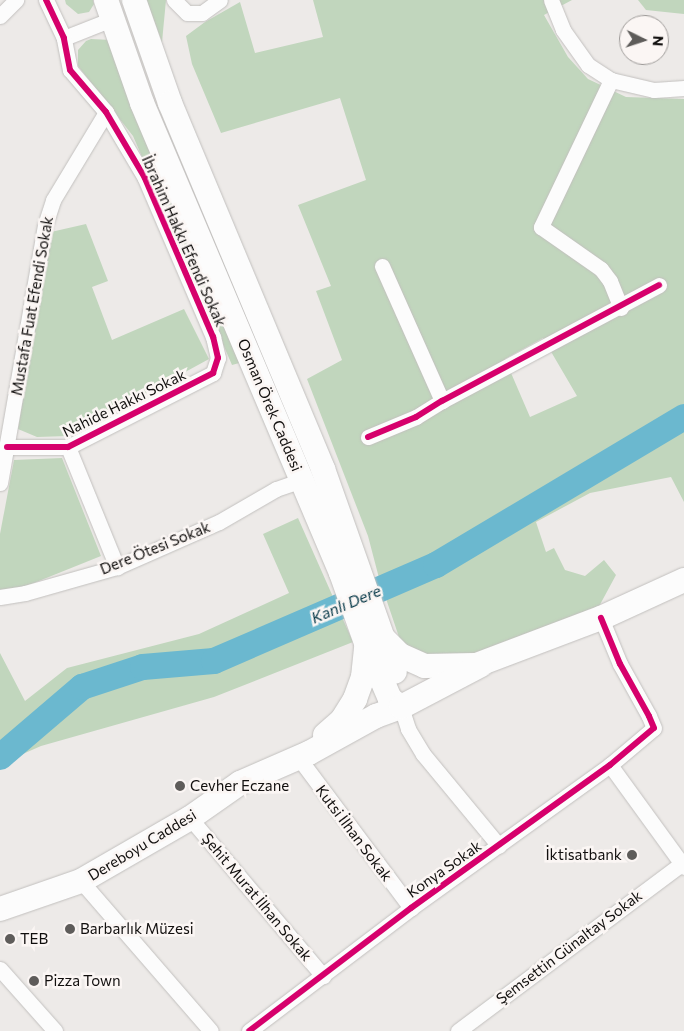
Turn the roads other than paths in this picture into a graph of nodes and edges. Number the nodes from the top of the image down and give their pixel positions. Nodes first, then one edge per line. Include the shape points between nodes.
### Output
1 (16, 0) edge
2 (46, 0) edge
3 (134, 0) edge
4 (174, 0) edge
5 (220, 0) edge
6 (551, 0) edge
7 (109, 10) edge
8 (0, 16) edge
9 (64, 38) junction
10 (611, 80) junction
11 (684, 88) edge
12 (106, 112) junction
13 (382, 266) dead end
14 (660, 286) dead end
15 (621, 308) junction
16 (214, 337) joint
17 (442, 400) junction
18 (368, 437) dead end
19 (68, 447) junction
20 (7, 448) junction
21 (302, 480) junction
22 (0, 483) edge
23 (117, 567) junction
24 (348, 569) junction
25 (684, 580) edge
26 (0, 596) edge
27 (601, 618) junction
28 (371, 632) junction
29 (481, 665) junction
30 (398, 700) junction
31 (325, 735) junction
32 (298, 757) junction
33 (610, 765) junction
34 (276, 766) junction
35 (190, 818) junction
36 (499, 846) junction
37 (682, 866) edge
38 (81, 881) junction
39 (411, 908) junction
40 (0, 909) edge
41 (0, 969) edge
42 (323, 976) junction
43 (55, 1031) edge
44 (211, 1031) edge
45 (249, 1031) edge
46 (458, 1031) edge

1 - 8 street
2 - 9 street, İbrahim Hakkı Efendi Sokak
3 - 24 main road, Osman Örek Caddesi via 170,103 323,469
4 - 5 street via 187,13 202,13
6 - 10 street via 563,30 588,65
7 - 9 street
7 - 21 main road, Osman Örek Caddesi via 142,103
9 - 12 street, İbrahim Hakkı Efendi Sokak via 70,70
10 - 11 street via 654,90
10 - 15 street via 541,227 601,269 610,281
12 - 16 street, İbrahim Hakkı Efendi Sokak via 145,178
12 - 20 street, Mustafa Fuat Efendi Sokak via 53,200 45,225
13 - 17 street
14 - 15 street
15 - 17 street
16 - 19 street, Nahide Hakkı Sokak via 218,358 213,373
17 - 18 street via 416,417
19 - 20 street, Nahide Hakkı Sokak
19 - 23 street
20 - 22 street, Mustafa Fuat Efendi Sokak
21 - 23 street, Dere Ötesi Sokak via 276,489 219,522
21 - 24 main road, Osman Örek Caddesi
23 - 26 street, Dere Ötesi Sokak via 25,593
24 - 28 main road, Osman Örek Caddesi
25 - 27 main road, Dereboyu Caddesi
27 - 29 main road, Dereboyu Caddesi
27 - 33 street, Konya Sokak via 620,664 654,728
28 - 29 main road via 400,655 425,666
28 - 30 main road, Osman Örek Caddesi
28 - 31 main road via 363,677 355,699 342,720
29 - 30 main road, Dereboyu Caddesi
30 - 31 main road, Dereboyu Caddesi
30 - 32 main road, Dereboyu Caddesi via 376,716
30 - 36 street via 408,729 423,754
31 - 34 main road, Dereboyu Caddesi via 301,746
32 - 34 main road, Dereboyu Caddesi
32 - 39 street, Kutsi İlhan Sokak
33 - 36 street, Konya Sokak
33 - 37 street
34 - 35 main road, Dereboyu Caddesi via 240,783
35 - 38 main road, Dereboyu Caddesi
35 - 42 street, Şehit Murat İlhan Sokak
36 - 39 street, Konya Sokak
37 - 46 street, Şemsettin Günaltay Sokak
38 - 40 main road, Dereboyu Caddesi
38 - 44 street
39 - 42 street, Konya Sokak
41 - 43 street
42 - 45 street, Konya Sokak

